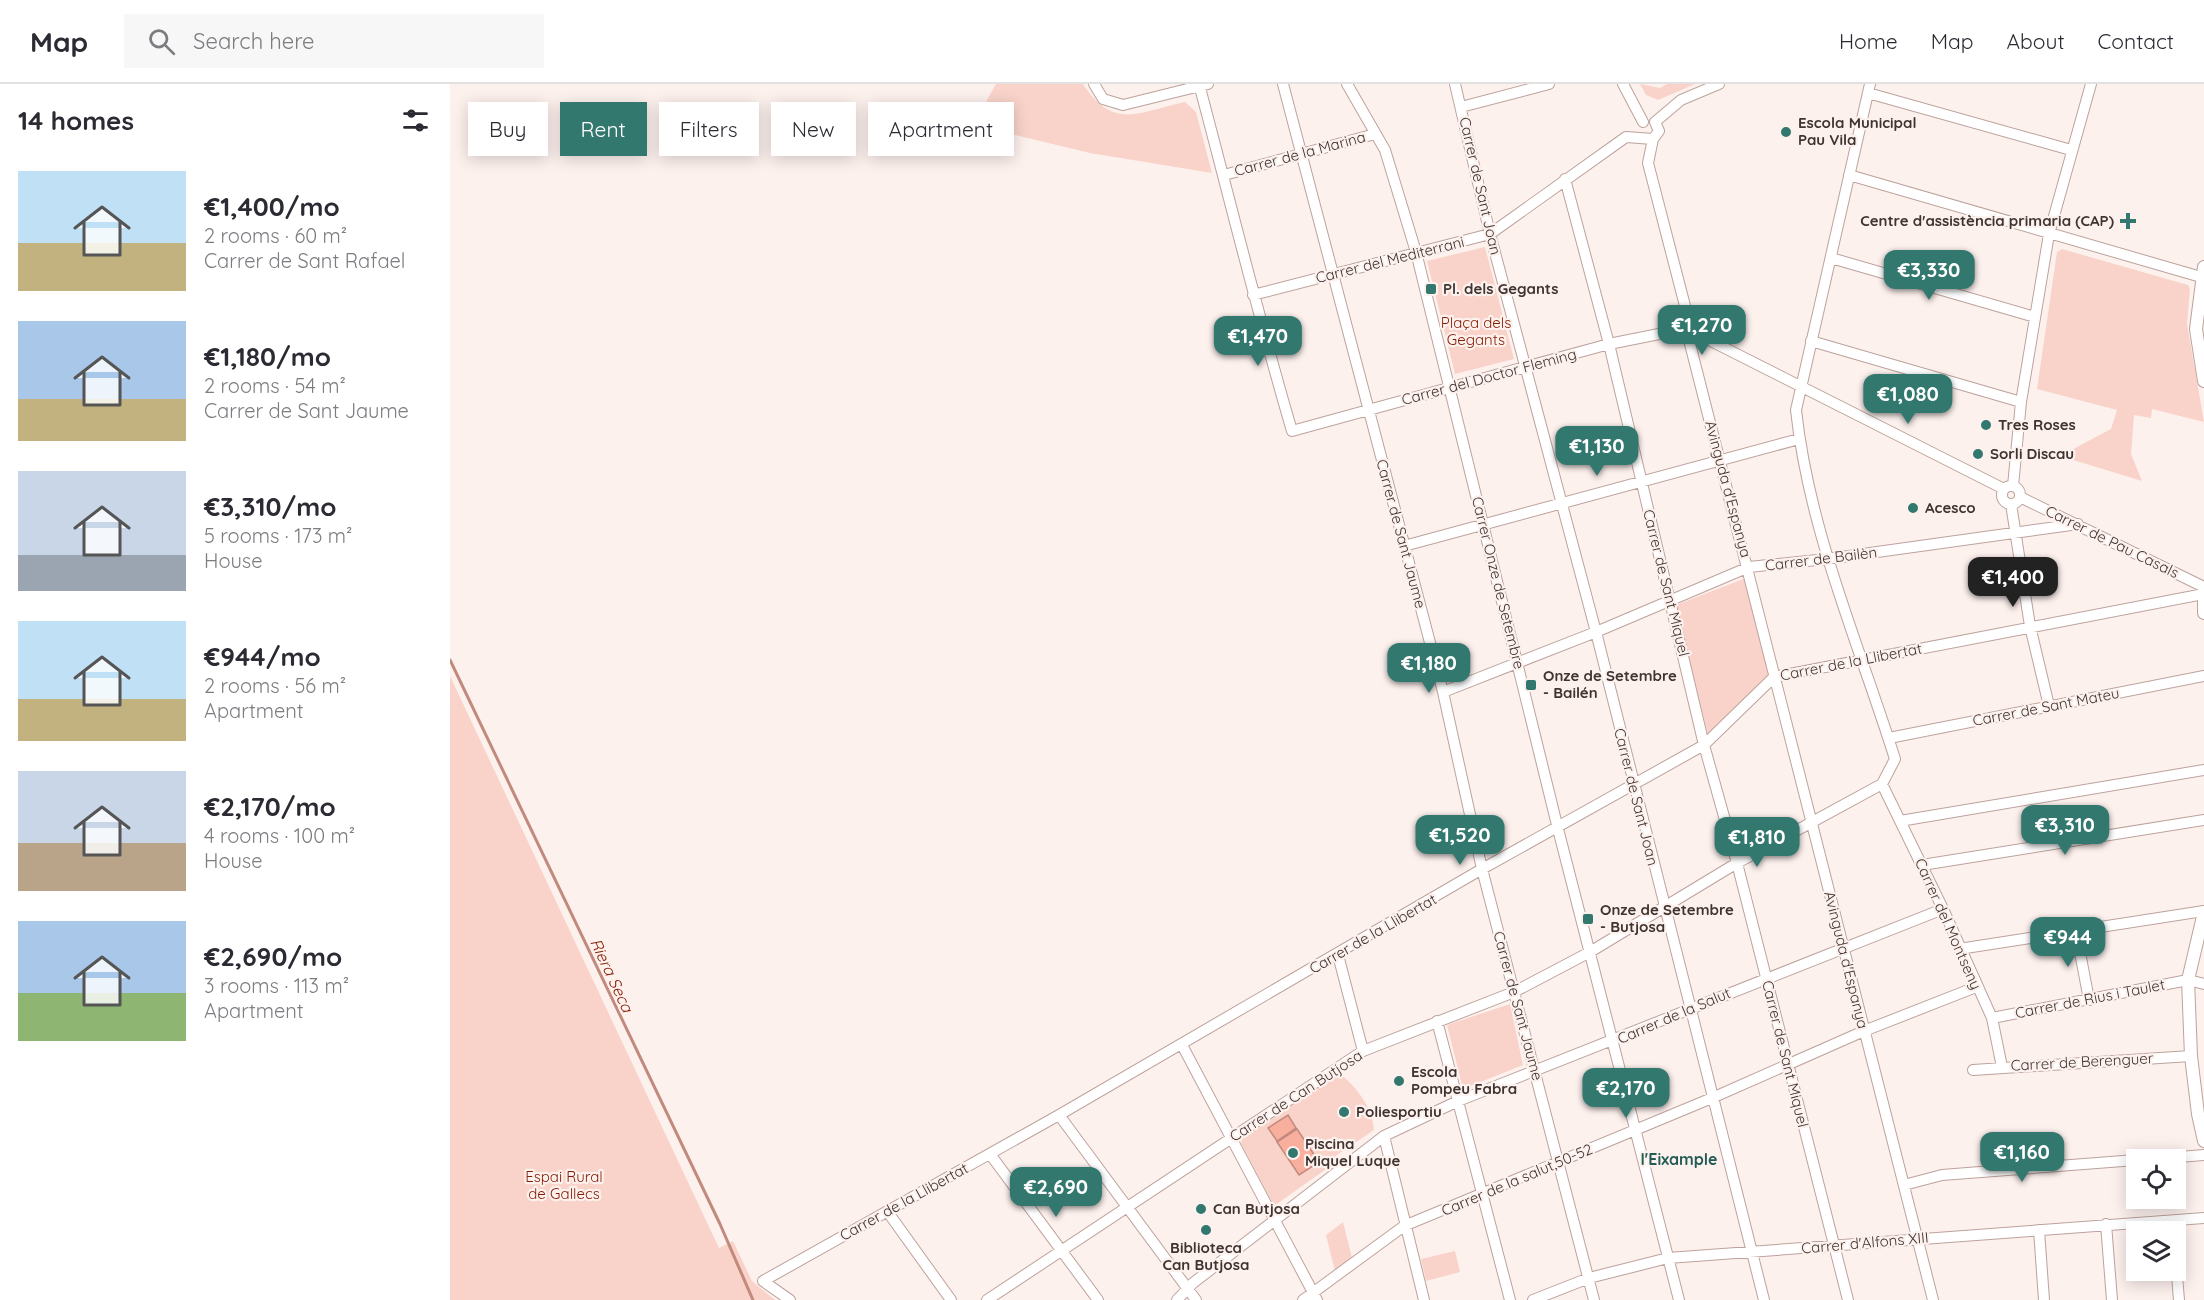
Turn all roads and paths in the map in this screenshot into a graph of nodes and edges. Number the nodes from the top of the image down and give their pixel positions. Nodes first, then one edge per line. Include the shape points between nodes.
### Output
1 (1094, 84) edge
2 (1282, 84) edge
3 (1347, 84) edge
4 (1455, 84) edge
5 (1549, 84) edge
6 (1623, 84) edge
7 (1719, 84) edge
8 (2091, 84) edge
9 (1202, 85) edge
10 (1869, 89) edge
11 (1461, 107) junction
12 (1649, 122) junction
13 (1375, 134) junction
14 (1647, 138) junction
15 (2071, 150) junction
16 (1300, 153) junction
17 (1224, 175) junction
18 (1849, 175) junction
19 (1565, 179) junction
20 (1490, 234) junction
21 (2049, 234) junction
22 (1416, 252) junction
23 (1831, 258) junction
24 (2203, 272) edge
25 (1333, 274) junction
26 (1253, 296) junction
27 (2035, 317) junction
28 (1690, 335) junction
29 (1811, 341) junction
30 (1609, 344) junction
31 (1524, 368) junction
32 (2204, 381) edge
33 (1799, 385) junction
34 (1449, 388) junction
35 (2021, 402) junction
36 (1367, 410) junction
37 (1799, 439) junction
38 (1720, 461) junction
39 (1640, 480) junction
40 (2009, 488) junction
41 (2015, 501) junction
42 (1561, 502) junction
43 (1484, 523) junction
44 (2078, 525) junction
45 (2014, 534) junction
46 (1404, 546) junction
47 (1827, 560) junction
48 (1749, 567) junction
49 (2204, 587) edge
50 (2204, 595) edge
51 (1671, 600) junction
52 (2204, 613) edge
53 (2030, 627) junction
54 (1596, 632) junction
55 (1862, 662) junction
56 (1518, 663) junction
57 (1774, 676) junction
58 (2204, 676) edge
59 (1443, 692) junction
60 (2049, 706) junction
61 (1889, 738) junction
62 (1704, 745) junction
63 (2204, 770) edge
64 (1882, 784) junction
65 (1634, 787) junction
66 (1812, 820) junction
67 (2204, 820) edge
68 (1900, 821) junction
69 (1558, 829) junction
70 (1737, 863) junction
71 (1922, 865) junction
72 (1482, 869) junction
73 (1664, 909) junction
74 (1943, 909) junction
75 (2204, 911) edge
76 (2076, 931) junction
77 (1843, 949) junction
78 (1959, 949) junction
79 (1590, 952) junction
80 (1338, 955) junction
81 (1766, 978) junction
82 (2188, 980) junction
83 (2204, 984) edge
84 (1976, 987) junction
85 (1514, 992) junction
86 (2089, 1000) junction
87 (1692, 1008) junction
88 (1992, 1018) junction
89 (1437, 1021) junction
90 (1864, 1030) junction
91 (1612, 1041) junction
92 (1182, 1045) junction
93 (1363, 1051) junction
94 (2191, 1056) junction
95 (1786, 1064) junction
96 (2002, 1067) junction
97 (1973, 1070) dead end
98 (1534, 1072) junction
99 (2199, 1073) edge
100 (1712, 1098) junction
101 (1458, 1101) junction
102 (1059, 1115) junction
103 (1635, 1131) junction
104 (1384, 1136) junction
105 (1231, 1138) junction
106 (2204, 1141) edge
107 (990, 1154) junction
108 (2204, 1155) edge
109 (2186, 1156) edge
110 (2126, 1161) edge
111 (1559, 1162) junction
112 (1904, 1185) junction
113 (1482, 1196) junction
114 (1128, 1206) junction
115 (887, 1211) junction
116 (2204, 1218) edge
117 (1275, 1220) junction
118 (2186, 1223) edge
119 (2106, 1224) junction
120 (2126, 1225) edge
121 (1404, 1226) junction
122 (2039, 1230) junction
123 (1918, 1239) junction
124 (1835, 1246) junction
125 (1062, 1251) junction
126 (1752, 1253) junction
127 (1668, 1258) junction
128 (1589, 1278) junction
129 (2177, 1281) edge
130 (1187, 1288) junction
131 (1315, 1296) edge
132 (790, 1300) edge
133 (951, 1300) edge
134 (987, 1300) edge
135 (1098, 1300) edge
136 (1177, 1300) edge
137 (1196, 1300) edge
138 (1304, 1300) edge
139 (1424, 1300) edge
140 (1510, 1300) edge
141 (1533, 1300) edge
142 (1594, 1300) edge
143 (1679, 1300) edge
144 (1764, 1300) edge
145 (1848, 1300) edge
146 (1933, 1300) edge
147 (2044, 1300) edge
148 (2112, 1300) edge
149 (2179, 1300) edge

1 - 9 street via 1103,99 1123,105
2 - 16 street, Carrer de Sant Jaume
3 - 13 street, Carrer Onze de Setembre
4 - 11 street, Carrer de Sant Joan
5 - 11 street
6 - 12 street
7 - 12 street via 1682,100
8 - 15 street
9 - 17 street
10 - 15 street
10 - 18 street
11 - 20 street, Carrer de Sant Joan
12 - 14 street via 1640,128
12 - 14 street via 1659,131
13 - 16 street, Carrer de la Marina
13 - 22 street, Carrer Onze de Setembre via 1386,150
14 - 19 street, Carrer del Mediterrani via 1626,137
14 - 28 street, Avinguda d'Espanya via 1648,163
15 - 21 street
16 - 17 street, Carrer de la Marina
16 - 25 street, Carrer de Sant Jaume
17 - 26 street
18 - 21 street
18 - 23 street
19 - 20 street, Carrer del Mediterrani
19 - 30 street, Carrer de Sant Miquel
20 - 22 street, Carrer del Mediterrani
20 - 31 street, Carrer de Sant Joan
21 - 24 street
21 - 27 street
22 - 25 street, Carrer del Mediterrani
22 - 34 street, Carrer Onze de Setembre
23 - 27 street
23 - 29 street
24 - 32 street via 2196,329
25 - 26 street, Carrer del Mediterrani
25 - 36 street, Carrer de Sant Jaume
26 - 36 street, Carrer del Doctor Fleming via 1292,431
27 - 35 street
28 - 30 street, Carrer del Doctor Fleming via 1674,331
28 - 33 street via 1698,328 1703,337
28 - 38 street, Avinguda d'Espanya
29 - 33 street
29 - 35 street
30 - 31 street, Carrer del Doctor Fleming
30 - 39 street, Carrer de Sant Miquel
31 - 34 street, Carrer del Doctor Fleming
31 - 42 street, Carrer de Sant Joan
33 - 37 street
33 - 40 street
34 - 36 street, Carrer del Doctor Fleming
34 - 43 street, Carrer Onze de Setembre
35 - 40 street
36 - 46 street, Carrer de Sant Jaume
37 - 38 street
37 - 47 street
38 - 39 street
38 - 48 street, Avinguda d'Espanya
39 - 42 street
39 - 51 street, Carrer de Sant Miquel
40 - 41 street via 2019,492
40 - 41 street via 2002,497
41 - 44 street, Carrer de Pau Casals
41 - 45 street
42 - 43 street
42 - 54 street, Carrer de Sant Joan
43 - 46 street
43 - 56 street, Carrer Onze de Setembre
44 - 45 street, Carrer de Bailèn
44 - 49 street, Carrer de Pau Casals
45 - 47 street, Carrer de Bailèn
45 - 53 street
46 - 59 street, Carrer de Sant Jaume
47 - 48 street, Carrer de Bailèn
47 - 55 street
48 - 51 street, Carrer de Bailèn
48 - 57 street, Avinguda d'Espanya
50 - 52 street
50 - 53 street, Carrer de la Llibertat
51 - 54 street, Carrer de Bailèn
51 - 62 street, Carrer de Sant Miquel
53 - 55 street, Carrer de la Llibertat
53 - 60 street
54 - 56 street, Carrer de Bailèn
54 - 65 street, Carrer de Sant Joan
55 - 57 street, Carrer de la Llibertat
55 - 61 street
56 - 59 street, Carrer de Bailèn
56 - 69 street, Carrer Onze de Setembre
57 - 62 street, Carrer de la Llibertat
57 - 66 street, Avinguda d'Espanya
58 - 60 street, Carrer de Sant Mateu
59 - 72 street, Carrer de Sant Jaume
60 - 61 street, Carrer de Sant Mateu
61 - 64 street via 1895,759
62 - 65 street, Carrer de la Llibertat
62 - 70 street, Carrer de Sant Miquel
63 - 68 street
64 - 66 street, Carrer de Can Butjosa
64 - 68 street, Carrer del Montseny
65 - 69 street, Carrer de la Llibertat
65 - 73 street, Carrer de Sant Joan
66 - 70 street, Carrer de Can Butjosa
66 - 77 street, Avinguda d'Espanya
67 - 71 street
68 - 71 street, Carrer del Montseny
69 - 72 street, Carrer de la Llibertat
69 - 79 street, Carrer Onze de Setembre
70 - 73 street, Carrer de Can Butjosa
70 - 81 street, Carrer de Sant Miquel
71 - 74 street, Carrer del Montseny
72 - 80 street, Carrer de la Llibertat
72 - 85 street, Carrer de Sant Jaume
73 - 79 street, Carrer de Can Butjosa
73 - 87 street, Carrer de Sant Joan
74 - 77 street, Carrer de la Salut
74 - 78 street, Carrer del Montseny
75 - 76 street
75 - 82 street
76 - 78 street
76 - 86 street
77 - 81 street, Carrer de la Salut
77 - 90 street, Avinguda d'Espanya
78 - 84 street, Carrer del Montseny
79 - 85 street, Carrer de Can Butjosa
79 - 91 street, Carrer Onze de Setembre
80 - 92 street, Carrer de la Llibertat
80 - 93 street
81 - 87 street, Carrer de la Salut
81 - 95 street, Carrer de Sant Miquel
82 - 83 street
82 - 86 street, Carrer de Rius i Taulet
82 - 94 street
84 - 88 street, Carrer del Montseny
84 - 90 street, Carrer de la salut,50-52
85 - 89 street, Carrer de Can Butjosa
85 - 98 street, Carrer de Sant Jaume
86 - 88 street, Carrer de Rius i Taulet
87 - 91 street, Carrer de la Salut
87 - 100 street, Carrer de Sant Joan
88 - 96 street, Carrer del Montseny
89 - 93 street, Carrer de Can Butjosa
89 - 101 street
90 - 95 street, Carrer de la salut,50-52
90 - 112 street, Avinguda d'Espanya
91 - 98 street, Carrer de la Salut
91 - 103 street, Carrer Onze de Setembre
92 - 102 street, Carrer de la Llibertat
92 - 105 street
93 - 105 street, Carrer de Can Butjosa
94 - 96 street, Carrer de Berenguer
94 - 99 street
95 - 100 street, Carrer de la salut,50-52
95 - 124 street, Carrer de Sant Miquel
96 - 97 street, Carrer de Berenguer
98 - 101 street, Carrer de la Salut
98 - 111 street, Carrer de Sant Jaume
99 - 106 street via 2198,1114
100 - 103 street, Carrer de la salut,50-52
100 - 126 street, Carrer de Sant Joan
101 - 104 street, Carrer de la Salut
101 - 113 street
102 - 107 street, Carrer de la Llibertat
102 - 114 street
103 - 111 street, Carrer de la salut,50-52
103 - 127 street, Carrer Onze de Setembre
104 - 117 street, Carrer de la Salut
104 - 121 street
105 - 114 street, Carrer de Can Butjosa
105 - 117 street
107 - 115 street, Carrer de la Llibertat
107 - 125 street
108 - 109 street
110 - 112 street via 1942,1175
111 - 113 street, Carrer de la salut,50-52
111 - 128 street, Carrer de Sant Jaume
112 - 123 street, Avinguda d'Espanya
113 - 121 street, Carrer de la salut,50-52
113 - 140 street
114 - 125 street, Carrer de Can Butjosa
114 - 130 street
115 - 132 street, Carrer de la Llibertat via 764,1281
115 - 133 street
116 - 118 street, Carrer d'Alfons XIII
117 - 130 street, Carrer de la Salut
117 - 131 street
119 - 120 street, Carrer d'Alfons XIII
119 - 122 street, Carrer d'Alfons XIII
119 - 148 street
121 - 131 street, Carrer de la salut,50-52
121 - 139 street
122 - 123 street, Carrer d'Alfons XIII
122 - 147 street
123 - 124 street, Carrer d'Alfons XIII
123 - 146 street, Avinguda d'Espanya
124 - 126 street, Carrer d'Alfons XIII
124 - 145 street, Carrer de Sant Miquel
125 - 134 street, Carrer de Can Butjosa
125 - 135 street
126 - 127 street, Carrer d'Alfons XIII
126 - 144 street, Carrer de Sant Joan
127 - 128 street, Carrer d'Alfons XIII
127 - 143 street, Carrer Onze de Setembre
128 - 141 street, Carrer d'Alfons XIII
128 - 142 street, Carrer de Sant Jaume
129 - 149 street
130 - 136 street, Carrer de la Salut
130 - 137 street
131 - 138 street, Carrer de la salut,50-52

